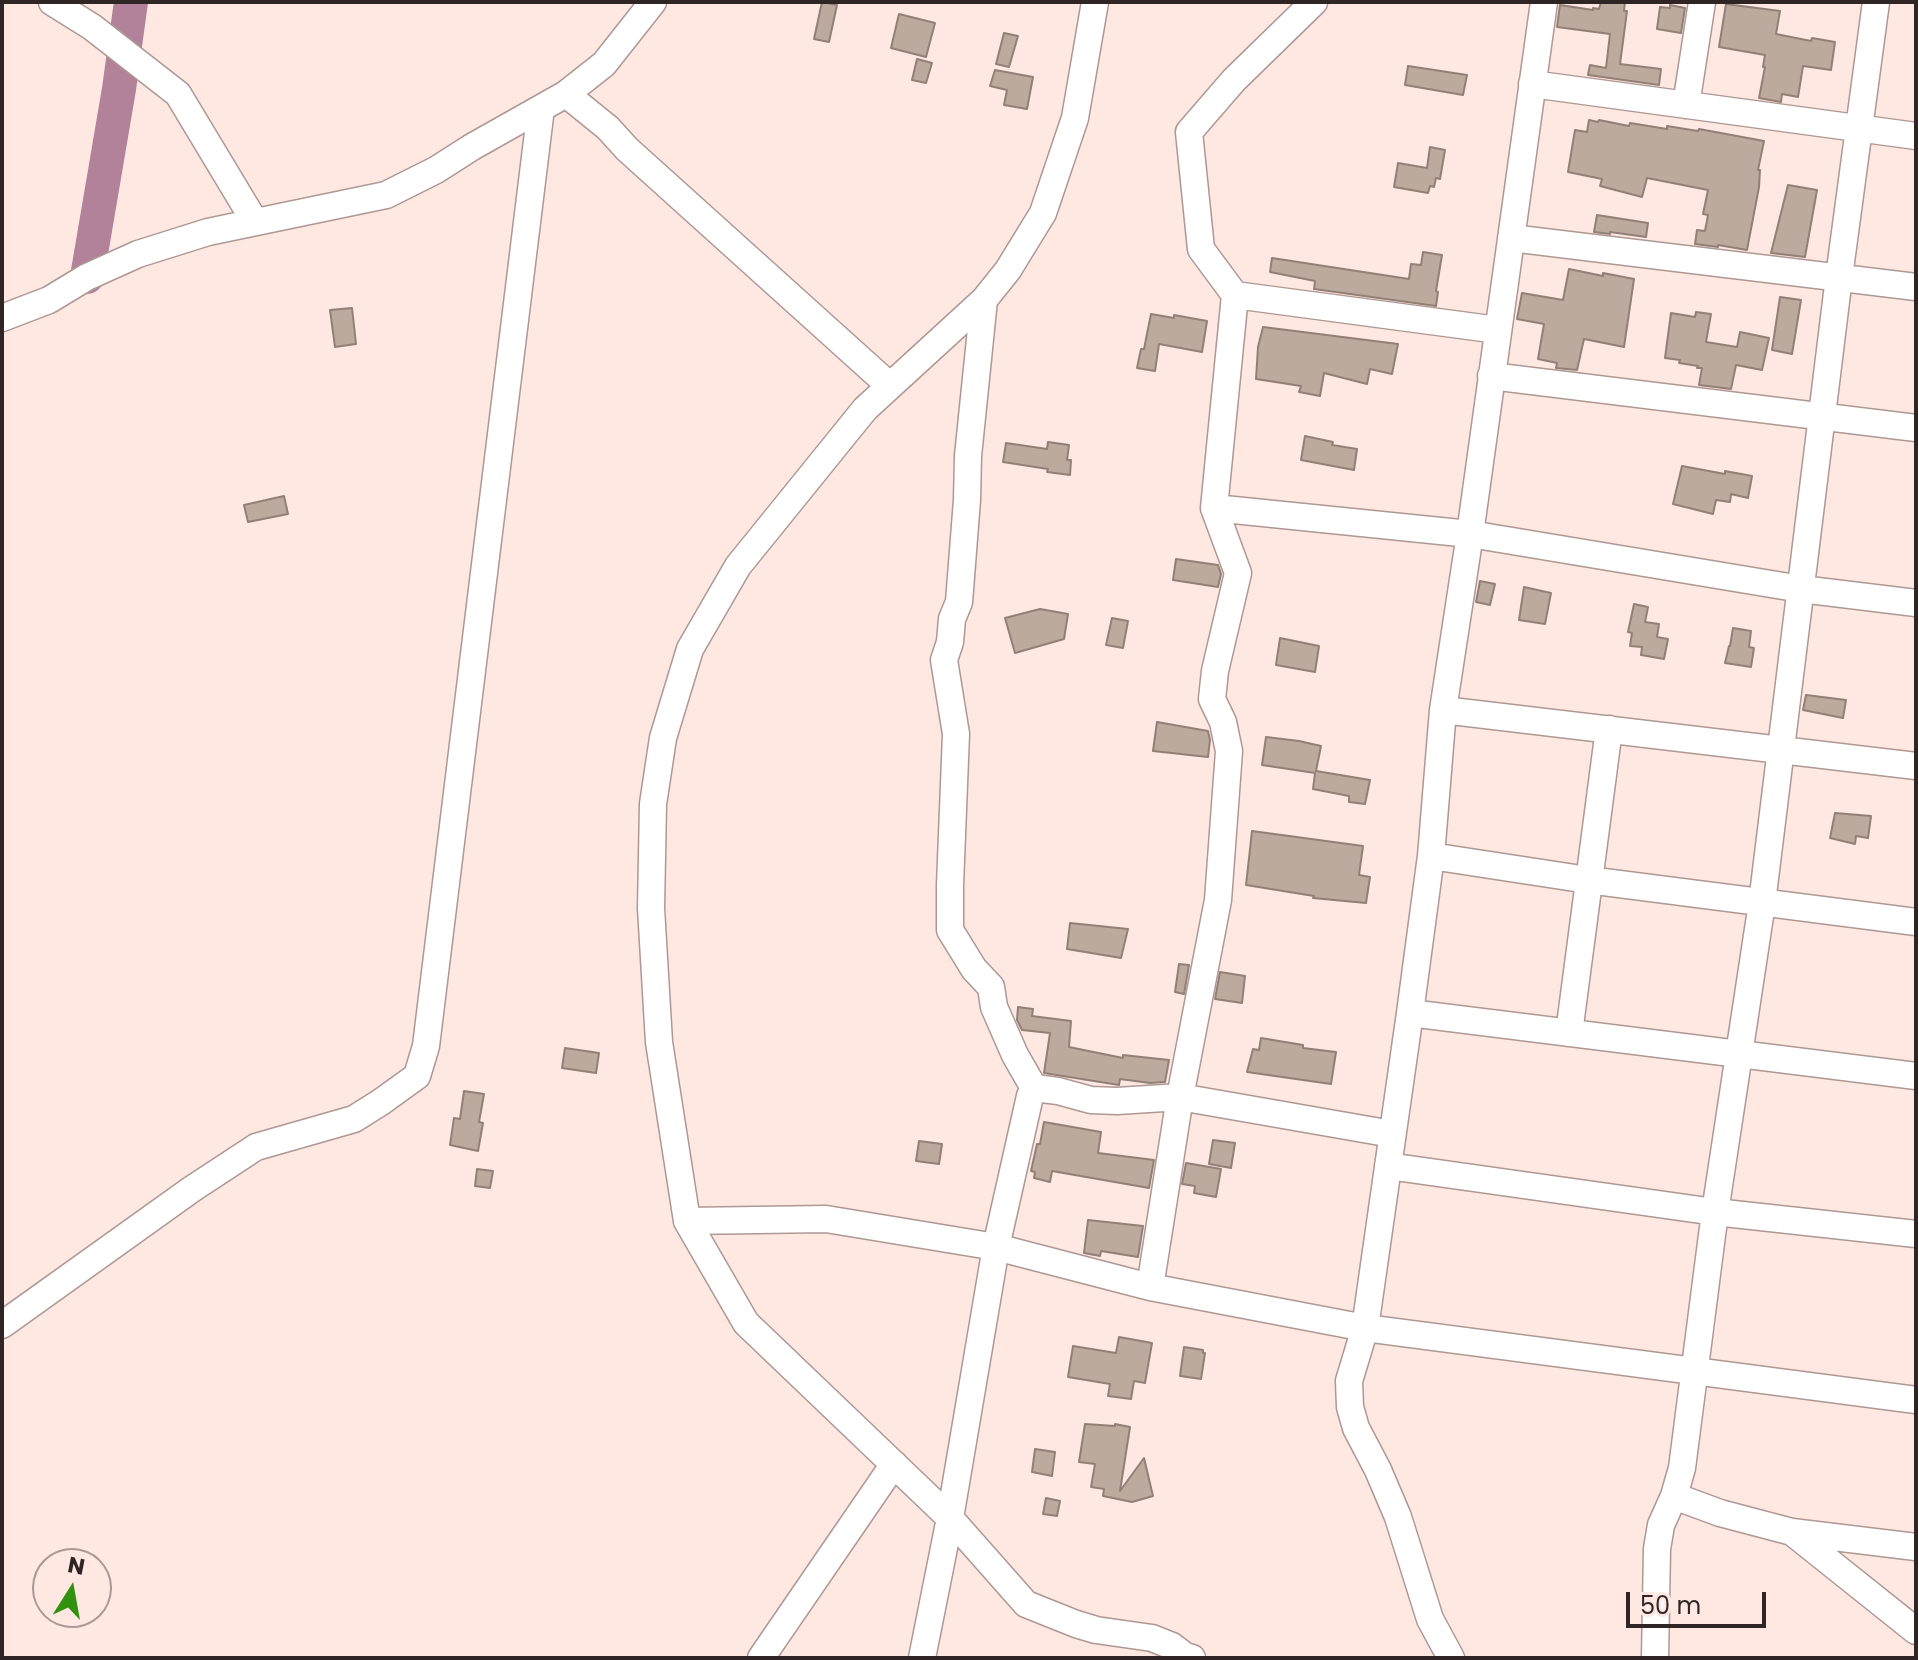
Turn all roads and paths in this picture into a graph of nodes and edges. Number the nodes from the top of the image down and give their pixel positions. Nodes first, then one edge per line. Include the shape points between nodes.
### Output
1 (52, 2) edge
2 (653, 2) edge
3 (1095, 2) edge
4 (1314, 2) edge
5 (1544, 2) edge
6 (1702, 2) edge
7 (1876, 2) edge
8 (1532, 84) junction
9 (566, 94) junction
10 (1686, 105) junction
11 (541, 108) junction
12 (1860, 129) junction
13 (1916, 136) edge
14 (255, 222) junction
15 (1511, 238) junction
16 (1839, 277) junction
17 (1916, 287) edge
18 (1235, 295) junction
19 (984, 300) junction
20 (2, 318) edge
21 (1498, 330) junction
22 (1491, 376) junction
23 (890, 386) junction
24 (1822, 416) junction
25 (1916, 428) edge
26 (1214, 508) junction
27 (1470, 534) junction
28 (1801, 589) junction
29 (1916, 603) edge
30 (1443, 710) junction
31 (1609, 729) junction
32 (1781, 748) junction
33 (1916, 766) edge
34 (1431, 856) junction
35 (1588, 880) junction
36 (1762, 903) junction
37 (1916, 922) edge
38 (1410, 1013) junction
39 (1569, 1033) junction
40 (1739, 1055) junction
41 (1916, 1076) edge
42 (1034, 1088) junction
43 (1180, 1097) junction
44 (1392, 1134) junction
45 (1388, 1166) junction
46 (1715, 1212) junction
47 (687, 1221) junction
48 (1916, 1234) edge
49 (996, 1247) junction
50 (1150, 1287) junction
51 (2, 1325) edge
52 (1365, 1328) junction
53 (1695, 1371) junction
54 (1916, 1400) edge
55 (894, 1464) junction
56 (1674, 1496) junction
57 (950, 1518) junction
58 (1792, 1532) junction
59 (1916, 1547) edge
60 (1916, 1631) edge
61 (1187, 1657) edge
62 (761, 1658) edge
63 (922, 1658) edge
64 (1451, 1658) edge
65 (1655, 1658) edge

1 - 14 street via 178,94
2 - 9 street via 604,64
3 - 19 street via 1075,118 1043,213
4 - 18 street via 1189,132 1201,249
5 - 8 street
6 - 10 street
7 - 12 street
8 - 10 street
8 - 15 street
9 - 11 street
9 - 23 street
10 - 12 street
11 - 14 street via 386,195
11 - 51 street via 426,1046 417,1076 354,1119 256,1147
12 - 13 street
12 - 16 street
14 - 20 street via 138,254
15 - 16 street
15 - 21 street
16 - 17 street
16 - 24 street
18 - 21 street
18 - 26 street
19 - 23 street
19 - 42 street via 959,602 944,660 956,734 950,930 991,987 994,1007
21 - 22 street
22 - 24 street
22 - 27 street
23 - 47 street via 865,409 738,566 690,649 663,738 653,804 651,908 659,1042
24 - 25 street
24 - 28 street
26 - 27 street
26 - 43 street via 1238,573 1212,699 1229,751 1228,779 1218,900
27 - 28 street
27 - 30 street
28 - 29 street
28 - 32 street
30 - 31 street
30 - 34 street
31 - 32 street
31 - 35 street
32 - 33 street
32 - 36 street
34 - 35 street
34 - 38 street
35 - 36 street
35 - 39 street
36 - 37 street
36 - 40 street
38 - 39 street
38 - 44 street
39 - 40 street
40 - 41 street
40 - 46 street
42 - 43 street via 1091,1100
42 - 49 street
43 - 44 street
43 - 50 street
44 - 45 street
45 - 46 street
45 - 52 street
46 - 48 street
46 - 53 street
47 - 49 street via 826,1219
47 - 55 street via 746,1323
49 - 50 street
49 - 57 street
50 - 52 street
52 - 53 street
52 - 64 street via 1349,1381 1350,1407 1398,1517 1430,1619
53 - 54 street
53 - 56 street
55 - 57 street
55 - 62 street
56 - 58 street
56 - 65 street via 1657,1549
57 - 61 street via 1026,1604 1096,1630 1152,1638
57 - 63 street
58 - 59 street
58 - 60 street

